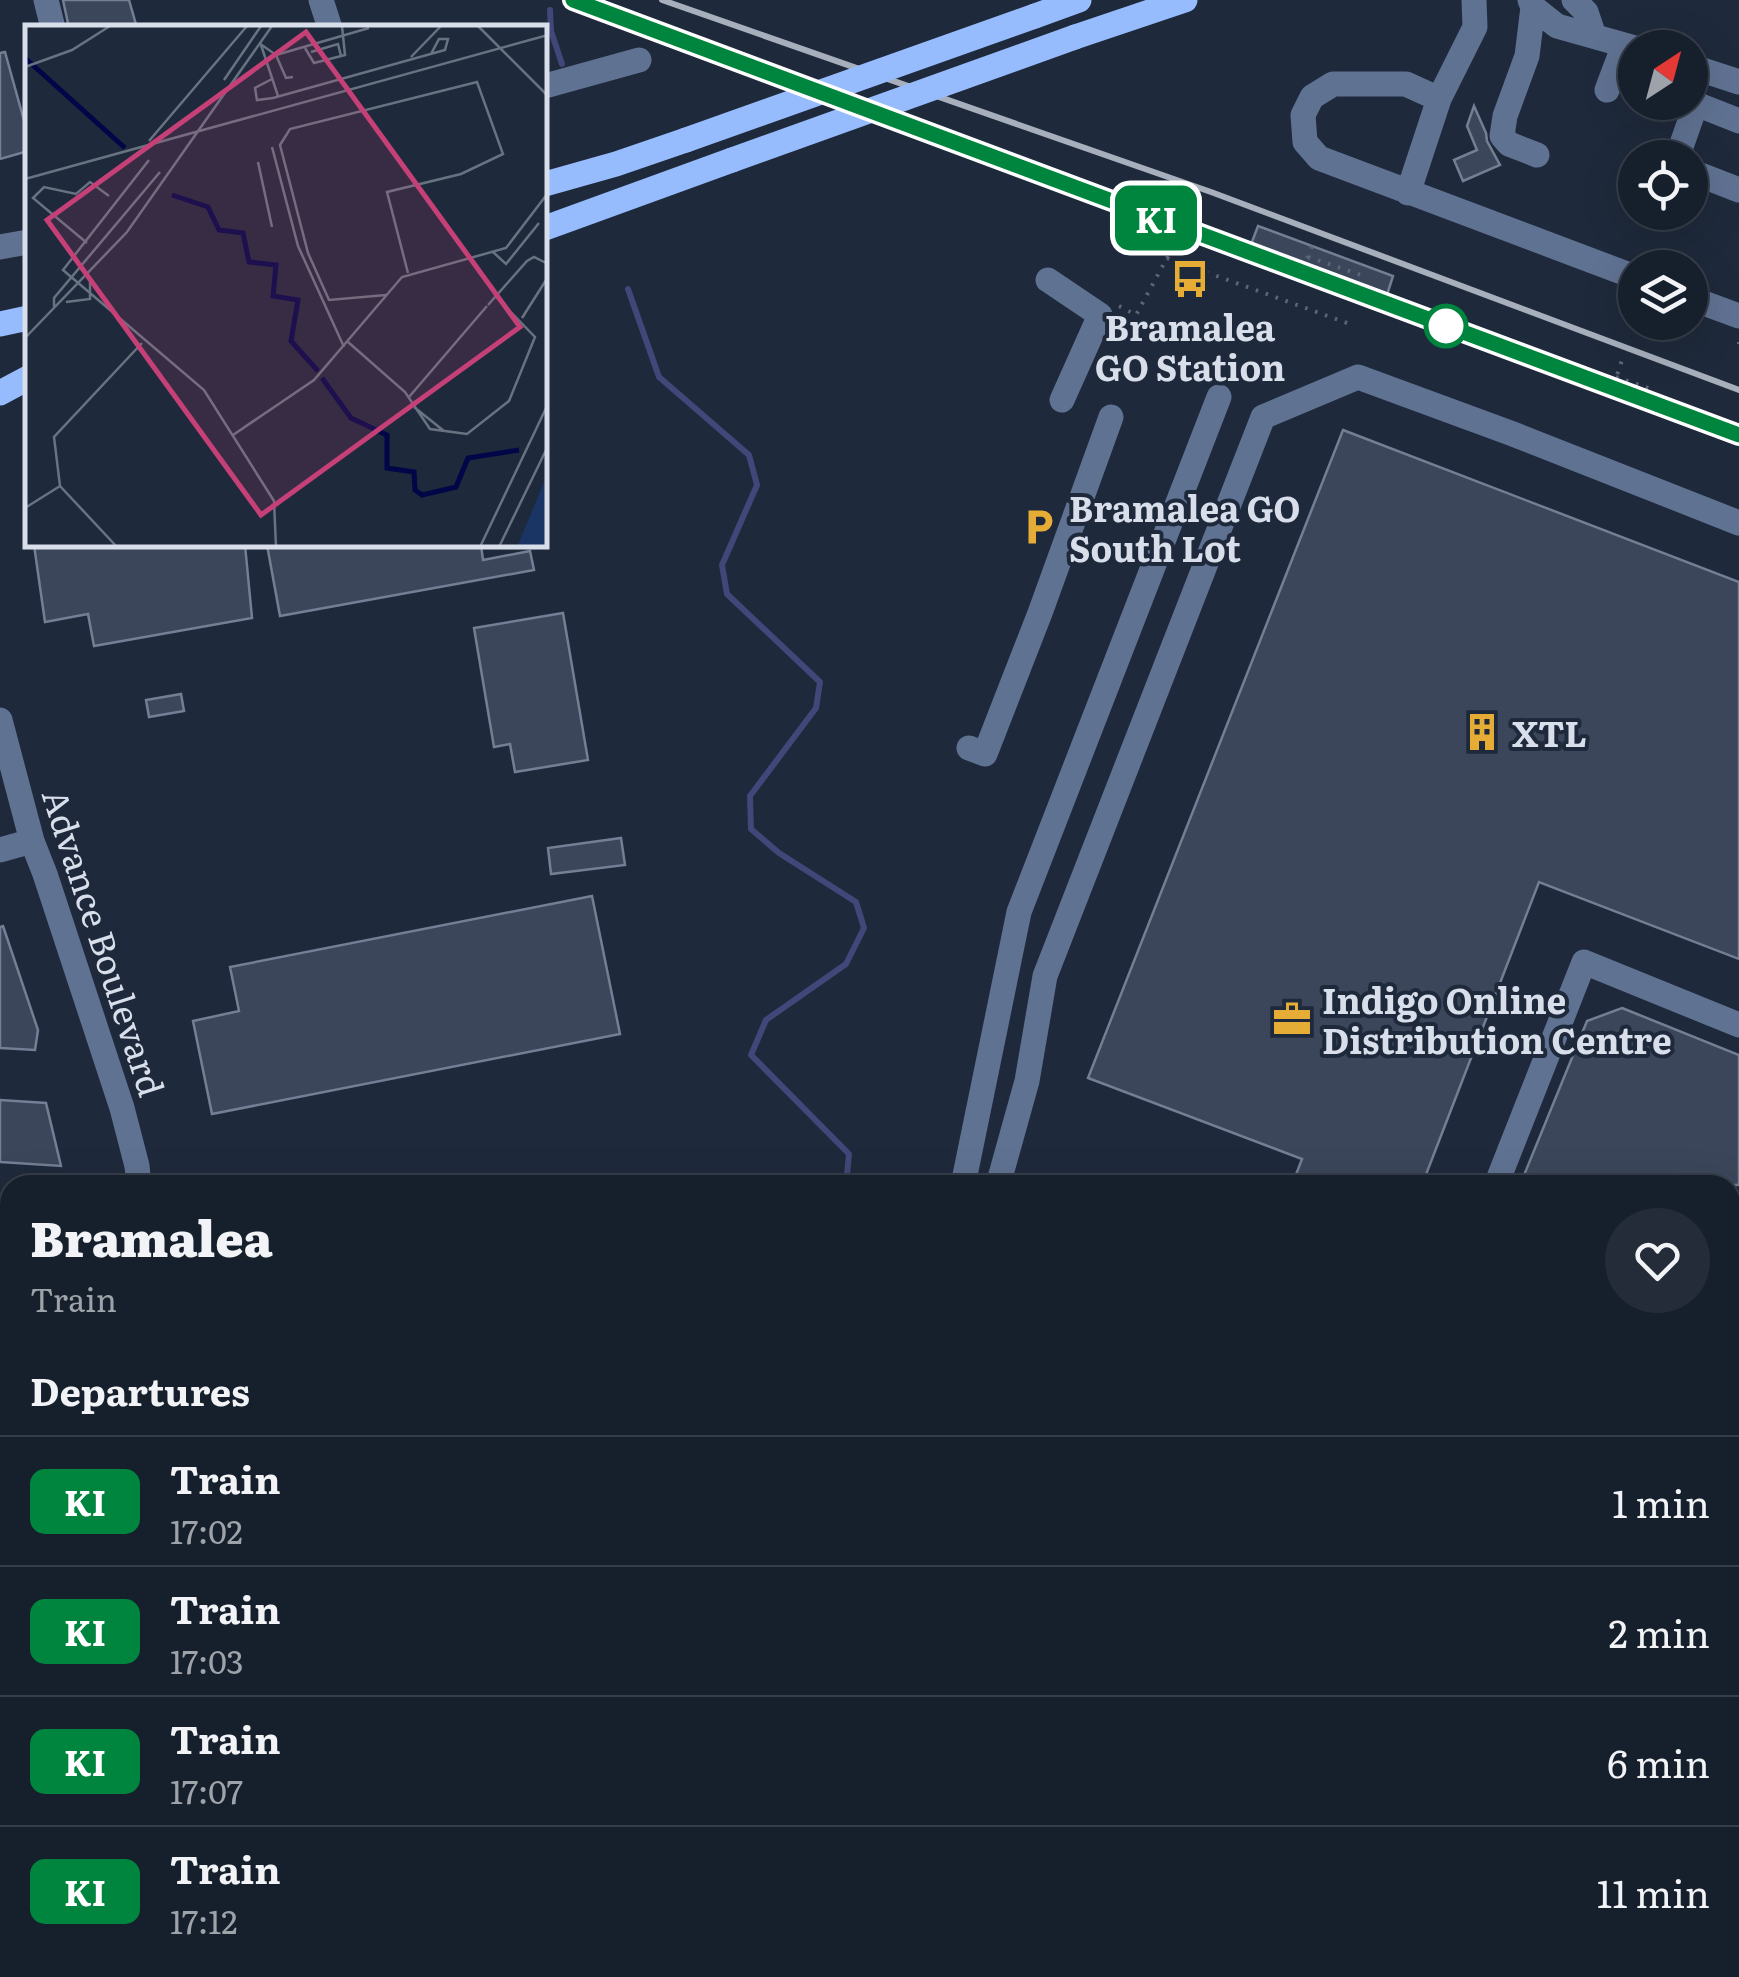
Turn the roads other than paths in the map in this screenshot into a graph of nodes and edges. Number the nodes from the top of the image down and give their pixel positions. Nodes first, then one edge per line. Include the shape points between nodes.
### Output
1 (46, 0) edge
2 (321, 0) edge
3 (1078, 0) edge
4 (1185, 0) edge
5 (1474, 0) edge
6 (1574, 0) edge
7 (1532, 4) edge
8 (52, 25) edge
9 (329, 25) edge
10 (1594, 36) junction
11 (1618, 43) edge
12 (639, 60) dead end
13 (1618, 69) edge
14 (1708, 72) edge
15 (1739, 82) edge
16 (548, 85) edge
17 (1607, 90) dead end
18 (1439, 99) junction
19 (1708, 104) edge
20 (1739, 120) edge
21 (1537, 155) dead end
22 (1708, 177) edge
23 (548, 183) edge
24 (1739, 190) edge
25 (1408, 193) junction
26 (548, 227) edge
27 (25, 243) edge
28 (0, 247) edge
29 (1618, 271) edge
30 (1048, 280) dead end
31 (1708, 305) edge
32 (1739, 316) edge
33 (25, 319) edge
34 (0, 324) edge
35 (25, 378) edge
36 (25, 380) edge
37 (0, 382) edge
38 (0, 392) edge
39 (1219, 397) dead end
40 (1062, 400) dead end
41 (1111, 417) dead end
42 (1739, 523) edge
43 (0, 720) edge
44 (969, 748) dead end
45 (32, 842) junction
46 (0, 850) edge
47 (1739, 1025) edge
48 (137, 1175) edge
49 (964, 1175) edge
50 (1001, 1175) edge
51 (1500, 1175) edge

1 - 8 street
2 - 9 street
3 - 23 main road, bridge
4 - 26 main road, bridge
5 - 18 street via 1475,28
6 - 10 street
7 - 10 street via 1557,26
7 - 21 street via 1527,56 1502,136
10 - 11 street
12 - 16 street
13 - 17 street
14 - 15 street
18 - 25 street
18 - 25 street via 1406,84 1333,84 1312,97 1303,116 1305,142 1319,158
19 - 20 street
22 - 24 street
25 - 29 street
27 - 28 street
30 - 40 street via 1100,315
31 - 32 street
33 - 34 main road
35 - 37 main road
36 - 38 main road
39 - 49 street via 1019,912
41 - 44 street via 985,754
42 - 50 street via 1358,377 1263,416 1045,976 1027,1081
43 - 45 street, Advance Boulevard
45 - 46 street
45 - 48 street, Advance Boulevard via 122,1108
47 - 51 street via 1584,962

